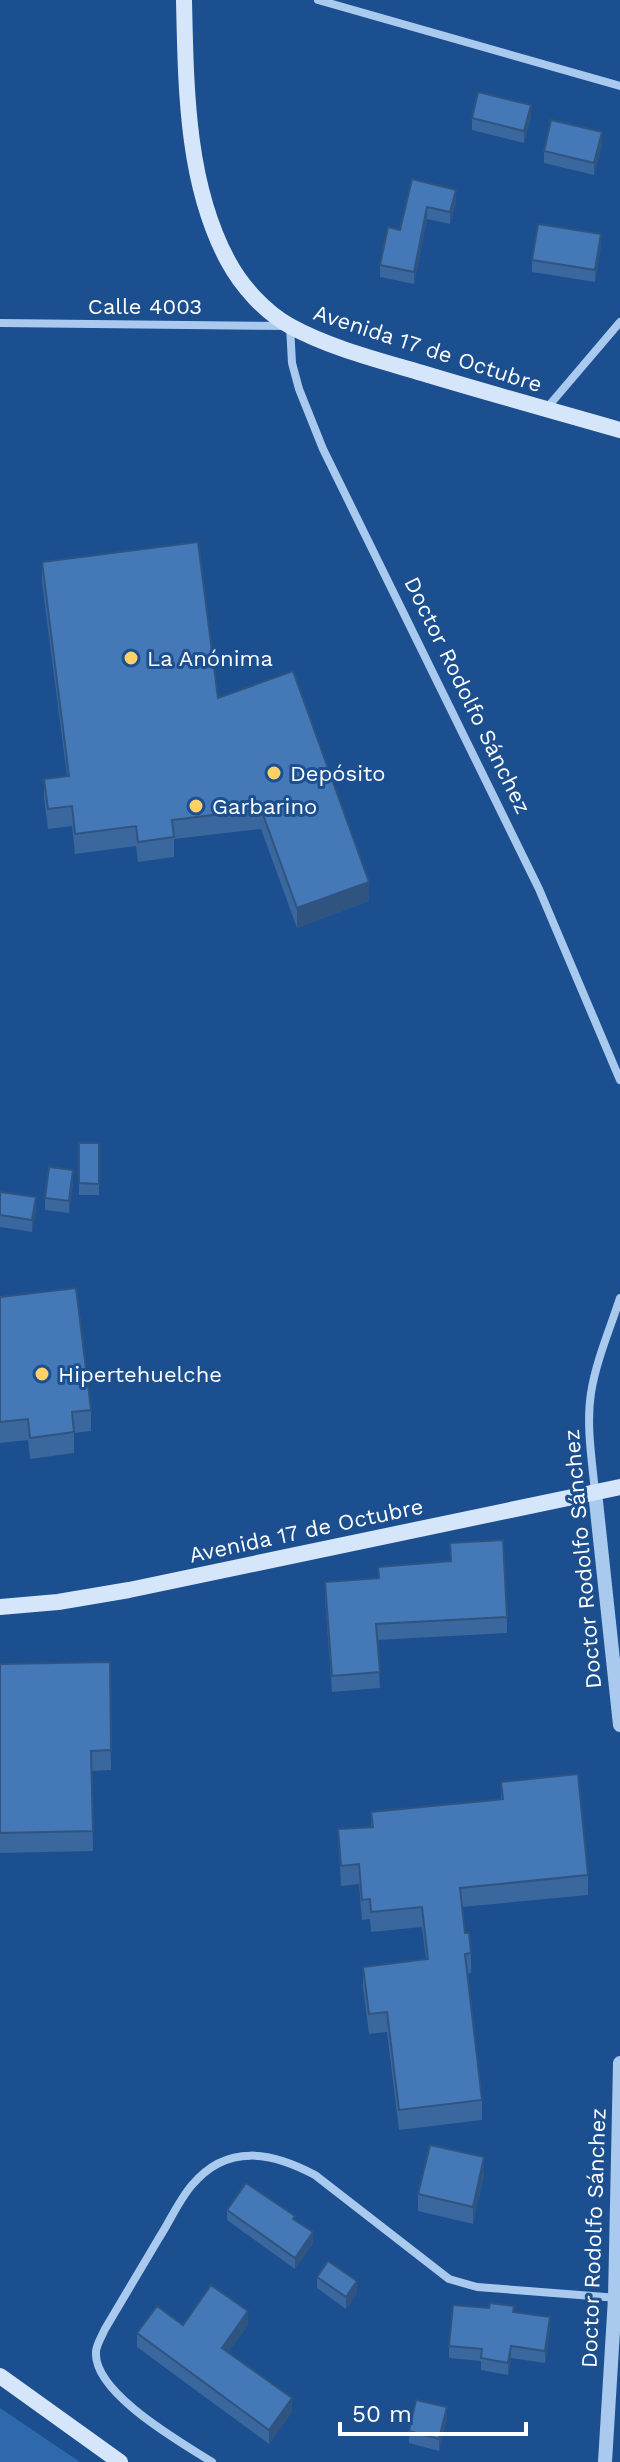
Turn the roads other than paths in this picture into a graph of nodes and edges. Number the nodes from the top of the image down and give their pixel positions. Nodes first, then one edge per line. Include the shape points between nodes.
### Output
1 (184, 0) edge
2 (318, 0) edge
3 (620, 86) edge
4 (620, 322) edge
5 (0, 323) edge
6 (290, 326) junction
7 (546, 409) junction
8 (620, 430) edge
9 (620, 1080) edge
10 (620, 1298) edge
11 (620, 1487) edge
12 (595, 1492) junction
13 (0, 1607) edge
14 (620, 1725) edge
15 (620, 2063) edge
16 (619, 2121) edge
17 (618, 2298) edge
18 (0, 2376) edge
19 (120, 2462) edge
20 (212, 2462) edge
21 (605, 2462) edge

1 - 6 main road, Avenida 17 de Octubre via 193,144 207,210 229,263 245,286
2 - 3 street
4 - 7 street
5 - 6 street, Calle 4003
6 - 7 main road, Avenida 17 de Octubre via 398,366
6 - 9 street, Doctor Rodolfo Sánchez via 292,363 317,436 539,889
7 - 8 main road, Avenida 17 de Octubre
10 - 12 street, Doctor Rodolfo Sánchez via 590,1394
11 - 12 main road, Avenida 17 de Octubre
12 - 13 main road, Avenida 17 de Octubre via 129,1590
12 - 14 street, Doctor Rodolfo Sánchez
15 - 16 street, Doctor Rodolfo Sánchez
16 - 17 street, Doctor Rodolfo Sánchez
17 - 20 street via 477,2287 449,2279 291,2162 239,2156 214,2165 191,2185 96,2353 103,2377 125,2402
17 - 21 street, Doctor Rodolfo Sánchez
18 - 19 main road

